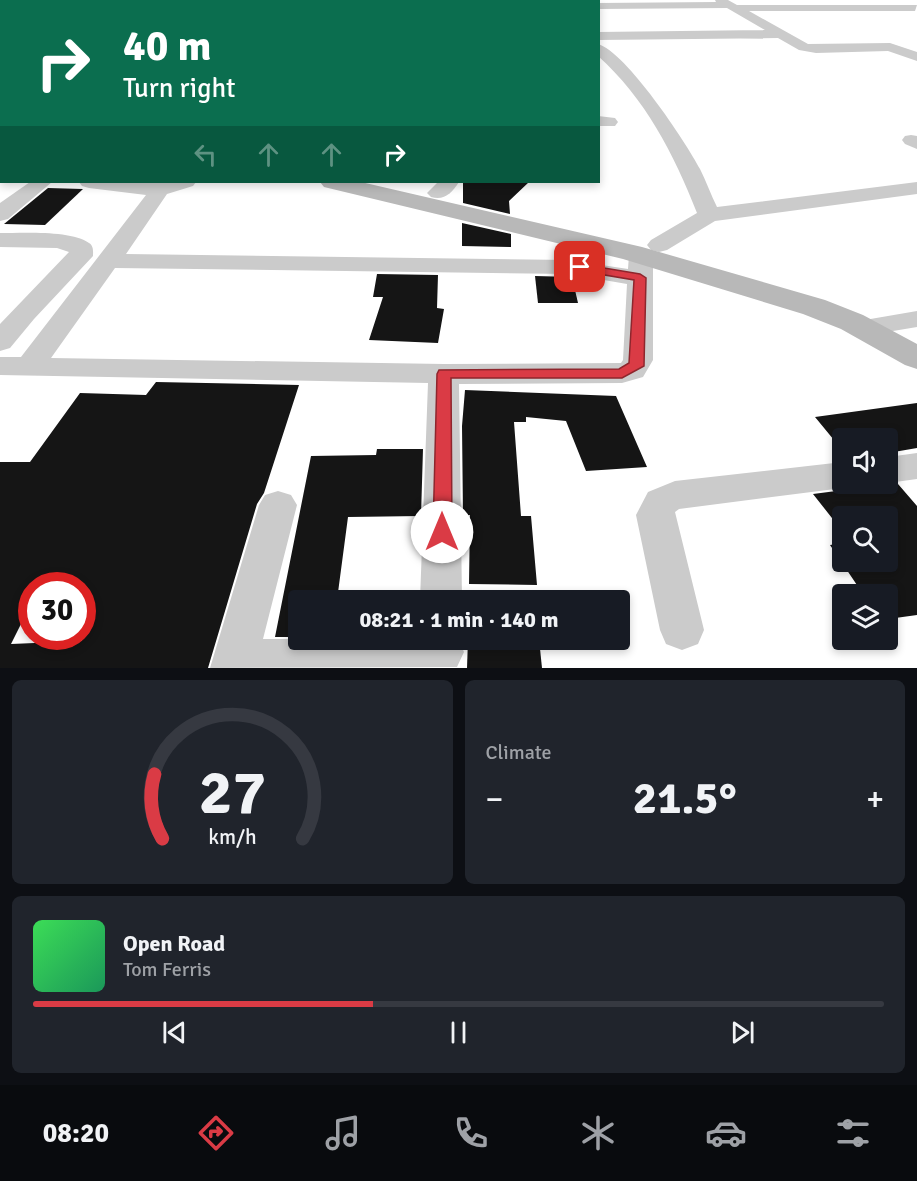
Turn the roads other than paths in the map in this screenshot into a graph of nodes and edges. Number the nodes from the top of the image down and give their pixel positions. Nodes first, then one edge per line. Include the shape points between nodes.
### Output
1 (602, 6) edge
2 (728, 8) edge
3 (790, 8) junction
4 (915, 8) dead end
5 (804, 18) dead end
6 (757, 21) junction
7 (791, 23) dead end
8 (781, 34) junction
9 (630, 35) junction
10 (600, 36) edge
11 (602, 54) edge
12 (917, 57) edge
13 (41, 183) edge
14 (99, 183) edge
15 (183, 183) edge
16 (336, 183) edge
17 (397, 183) edge
18 (443, 187) edge
19 (917, 188) edge
20 (156, 191) junction
21 (0, 214) edge
22 (710, 215) junction
23 (0, 240) edge
24 (646, 260) junction
25 (109, 261) junction
26 (12, 313) edge
27 (917, 319) edge
28 (876, 325) junction
29 (917, 337) edge
30 (0, 342) edge
31 (917, 358) edge
32 (0, 366) edge
33 (30, 366) junction
34 (444, 374) junction
35 (917, 466) edge
36 (898, 469) edge
37 (832, 476) edge
38 (278, 505) dead end
39 (441, 590) edge
40 (682, 630) dead end
41 (441, 653) edge
42 (234, 665) edge

1 - 2 street
1 - 9 street
2 - 3 street
2 - 6 street
3 - 4 street
3 - 5 street
6 - 7 street
6 - 8 street
8 - 9 street
8 - 12 street via 809,48 890,47
9 - 10 street
11 - 22 street via 625,72 676,143
13 - 21 street
14 - 20 street
15 - 20 street
16 - 24 street
17 - 18 street
18 - 24 street
19 - 22 street
20 - 25 street via 155,200
22 - 24 street
23 - 26 street via 59,241 81,248 81,256
24 - 25 street via 569,267
24 - 28 street
24 - 34 street via 638,360 632,370
25 - 33 street
26 - 30 street
27 - 28 street
28 - 29 street
28 - 31 street
32 - 33 street
33 - 34 street
34 - 39 street
35 - 36 street
37 - 40 street via 675,495 657,505 655,515
38 - 42 street
41 - 42 street

